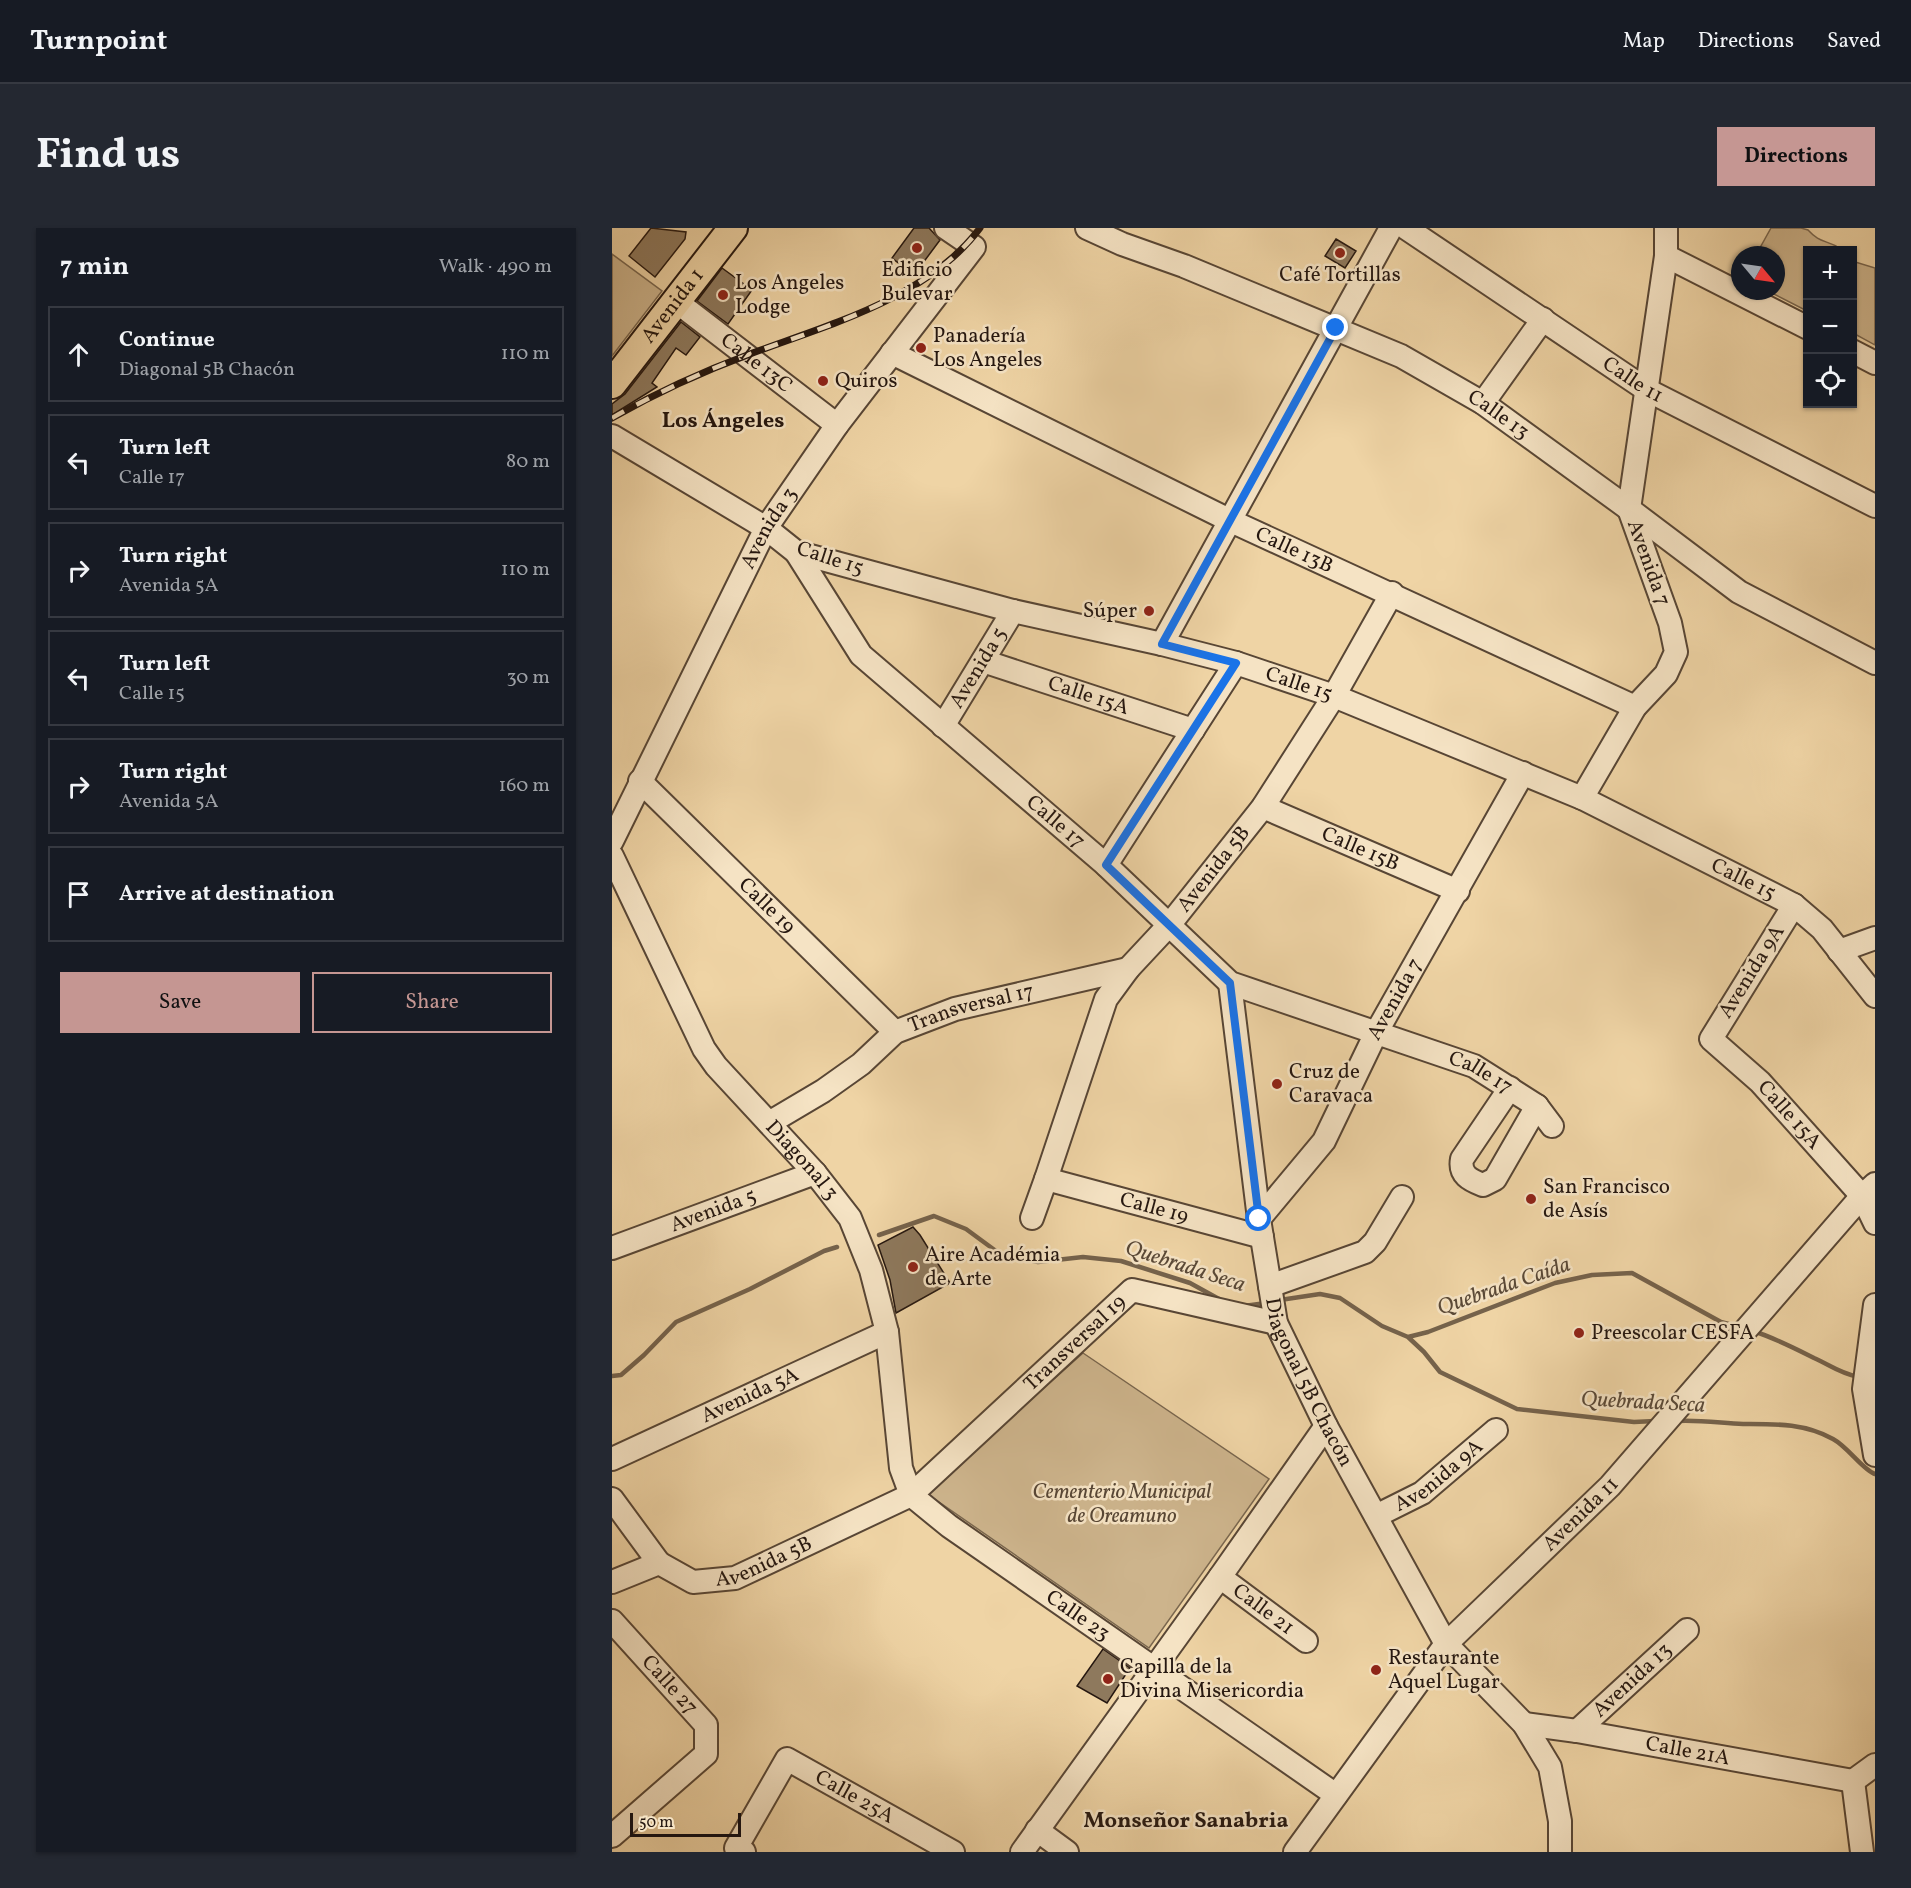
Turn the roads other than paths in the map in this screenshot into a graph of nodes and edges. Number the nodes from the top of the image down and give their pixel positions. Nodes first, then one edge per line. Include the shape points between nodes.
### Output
1 (733, 228) edge
2 (946, 228) edge
3 (1087, 228) edge
4 (1391, 228) edge
5 (1406, 228) edge
6 (1666, 228) edge
7 (1666, 256) junction
8 (677, 302) junction
9 (1543, 319) junction
10 (1803, 325) edge
11 (1336, 328) junction
12 (892, 353) junction
13 (1857, 354) edge
14 (1875, 363) edge
15 (612, 384) edge
16 (1647, 390) junction
17 (1483, 404) junction
18 (837, 425) junction
19 (612, 436) edge
20 (1875, 506) edge
21 (1629, 509) junction
22 (1231, 520) junction
23 (766, 528) junction
24 (796, 552) junction
25 (834, 562) junction
26 (817, 585) junction
27 (1392, 593) junction
28 (1013, 611) junction
29 (1162, 644) junction
30 (983, 661) junction
31 (1236, 663) junction
32 (1875, 663) edge
33 (1334, 696) junction
34 (1635, 707) junction
35 (943, 726) junction
36 (1193, 730) junction
37 (1523, 773) junction
38 (640, 781) junction
39 (1582, 798) junction
40 (1263, 807) junction
41 (612, 841) edge
42 (612, 856) edge
43 (1106, 865) junction
44 (1458, 891) junction
45 (1794, 905) junction
46 (1170, 924) junction
47 (1875, 938) edge
48 (1839, 951) junction
49 (1128, 969) junction
50 (1230, 983) junction
51 (1875, 996) edge
52 (895, 1032) junction
53 (1376, 1033) junction
54 (1710, 1039) joint
55 (1510, 1088) junction
56 (1537, 1106) junction
57 (769, 1123) junction
58 (1552, 1126) dead end
59 (815, 1173) junction
60 (1047, 1179) junction
61 (1868, 1190) edge
62 (1401, 1197) dead end
63 (1032, 1218) dead end
64 (1875, 1223) edge
65 (1260, 1228) junction
66 (612, 1248) edge
67 (1270, 1286) junction
68 (1875, 1305) edge
69 (1276, 1323) junction
70 (887, 1332) junction
71 (1326, 1426) junction
72 (1496, 1430) dead end
73 (1875, 1455) edge
74 (612, 1459) edge
75 (911, 1495) junction
76 (612, 1499) edge
77 (1376, 1516) junction
78 (659, 1563) junction
79 (1220, 1577) junction
80 (612, 1582) edge
81 (612, 1621) edge
82 (1687, 1630) dead end
83 (1306, 1641) dead end
84 (1446, 1644) junction
85 (1154, 1667) junction
86 (1524, 1724) junction
87 (1577, 1731) junction
88 (1875, 1765) edge
89 (1853, 1781) junction
90 (1336, 1795) junction
91 (1037, 1830) junction
92 (612, 1836) edge
93 (740, 1850) edge
94 (953, 1852) edge
95 (1022, 1852) edge
96 (1067, 1852) edge
97 (1295, 1852) edge
98 (1560, 1852) edge
99 (1862, 1852) edge

1 - 8 main road, Avenida 1
2 - 12 street, Avenida 3 via 974,247
3 - 11 street, Calle 13
4 - 11 street
5 - 9 street, Calle 11
6 - 7 street, Avenida 7
7 - 10 street
7 - 16 street, Avenida 7
8 - 15 main road, Avenida 1
8 - 18 street, Calle 13C
9 - 16 street, Calle 11
9 - 17 street
11 - 17 street, Calle 13 via 1401,356
11 - 22 street
12 - 18 street, Avenida 3
12 - 22 street, Calle 13B
13 - 14 street
16 - 20 street, Calle 11
16 - 21 street, Avenida 7
17 - 21 street, Calle 13
18 - 23 street, Avenida 3
19 - 23 street, Calle 15
21 - 32 street, Calle 13 via 1739,592
21 - 34 street, Avenida 7 via 1670,623 1676,652 1666,674
22 - 27 street, Calle 13B
22 - 29 street
23 - 24 street, Calle 15
23 - 38 street, Avenida 3
24 - 25 street, Calle 15
24 - 26 street, Calle 17
25 - 26 street
25 - 28 street, Calle 15
26 - 35 street, Calle 17 via 861,655
27 - 33 street, Avenida 5B
27 - 34 street, Calle 13B
28 - 29 street, Calle 15
28 - 30 street, Avenida 5
29 - 31 street, Calle 15
30 - 35 street, Avenida 5
30 - 36 street, Calle 15A
31 - 33 street, Calle 15
31 - 36 street
33 - 37 street, Calle 15
33 - 40 street, Avenida 5B
34 - 39 street, Avenida 7
35 - 43 street, Calle 17
36 - 43 street
37 - 39 street, Calle 15
37 - 44 street, Avenida 7
38 - 41 street, Avenida 3
38 - 52 street, Calle 19
39 - 45 street, Calle 15
40 - 44 street, Calle 15B
40 - 46 street, Avenida 5B
42 - 57 street, Diagonal 3 via 704,1049
43 - 46 street, Calle 17
44 - 53 street, Avenida 7
45 - 48 street, Calle 15 via 1822,929
45 - 54 street, Avenida 9A
46 - 49 street, Avenida 5B
46 - 50 street, Calle 17
47 - 48 street
48 - 51 street, Calle 15
49 - 52 street, Transversal 17 via 955,1009
49 - 60 street, Avenida 5B via 1106,999
50 - 53 street, Calle 17
50 - 65 street, Diagonal 5B Chacón
52 - 57 street, Transversal 17 via 824,1091
53 - 55 street, Calle 17 via 1474,1066
53 - 65 street, Avenida 7 via 1324,1141
54 - 61 street, Calle 15A via 1760,1082
55 - 56 street, Calle 17
55 - 56 street via 1462,1159 1461,1168 1472,1181 1483,1185 1495,1179
56 - 58 street, Calle 17
57 - 59 street, Diagonal 3
59 - 66 street, Avenida 5
59 - 70 street, Diagonal 3 via 850,1218 871,1270
60 - 63 street, Avenida 5B
60 - 65 street, Calle 19
61 - 64 street, Calle 15A
61 - 84 street, Avenida 11 via 1610,1486
62 - 67 street via 1365,1252
65 - 67 street, Diagonal 5B Chacón
67 - 69 street, Diagonal 5B Chacón
68 - 73 street via 1864,1389
69 - 71 street, Diagonal 5B Chacón
69 - 75 street, Transversal 19 via 1132,1290
70 - 74 street, Avenida 5A
70 - 75 street, Diagonal 3 via 901,1468
71 - 77 street, Diagonal 5B Chacón
71 - 79 street
72 - 77 street, Avenida 9A via 1422,1493
75 - 78 street, Avenida 5B via 735,1578 693,1582
75 - 85 street, Calle 23 via 949,1526
76 - 78 street
77 - 84 street, Diagonal 5B Chacón
78 - 80 street
79 - 83 street, Calle 21
79 - 85 street
81 - 92 street, Calle 27 via 706,1725 706,1754
82 - 87 street, Avenida 13
84 - 86 street, Diagonal 5B Chacón
84 - 90 street, Avenida 11
85 - 90 street, Calle 23
85 - 91 street
86 - 87 street, Calle 21A
86 - 98 street, Diagonal 5B Chacón via 1550,1767 1560,1821
87 - 89 street, Calle 21A
88 - 89 street
89 - 99 street
90 - 97 street, Avenida 11
91 - 95 street
91 - 96 street
93 - 94 street, Calle 25A via 787,1759

